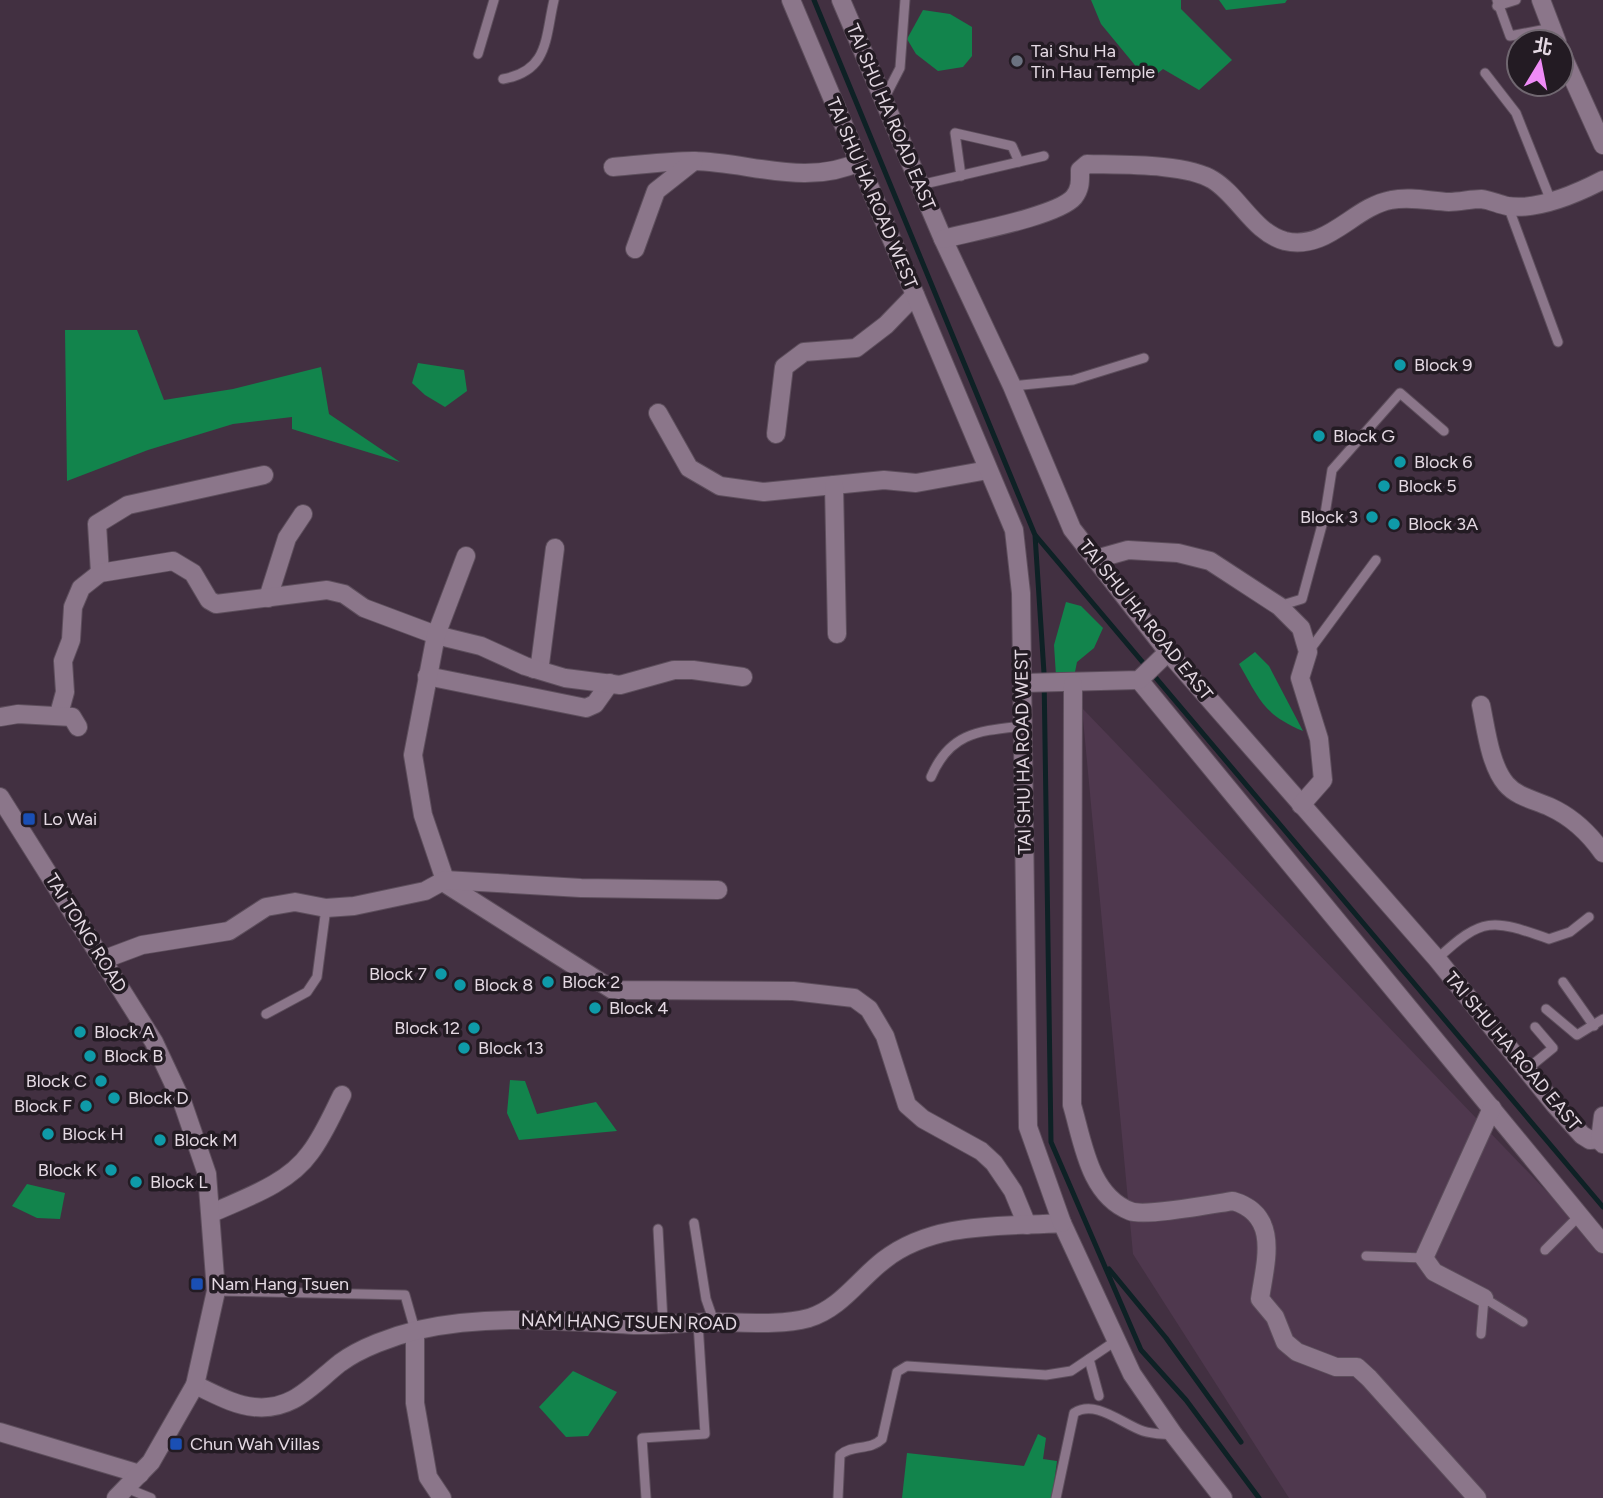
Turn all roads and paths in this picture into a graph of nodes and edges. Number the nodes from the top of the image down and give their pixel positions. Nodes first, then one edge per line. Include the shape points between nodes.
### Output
1 (494, 0) edge
2 (554, 0) edge
3 (791, 0) edge
4 (841, 0) edge
5 (905, 0) edge
6 (1516, 0) edge
7 (1541, 0) edge
8 (1497, 3) edge
9 (1507, 28) edge
10 (1551, 28) edge
11 (478, 54) dead end
12 (1485, 73) dead end
13 (503, 79) dead end
14 (1575, 82) edge
15 (883, 99) junction
16 (1603, 143) edge
17 (1044, 156) dead end
18 (694, 161) junction
19 (859, 162) junction
20 (1019, 162) junction
21 (613, 167) dead end
22 (961, 176) junction
23 (1603, 180) edge
24 (920, 185) junction
25 (1551, 201) junction
26 (1508, 206) junction
27 (943, 239) junction
28 (635, 249) dead end
29 (915, 295) junction
30 (1558, 342) dead end
31 (1144, 358) dead end
32 (1012, 386) junction
33 (658, 413) dead end
34 (1444, 431) dead end
35 (776, 434) dead end
36 (988, 470) junction
37 (264, 475) dead end
38 (834, 485) junction
39 (303, 514) dead end
40 (555, 548) dead end
41 (466, 556) dead end
42 (1096, 559) junction
43 (1376, 560) dead end
44 (100, 573) junction
45 (268, 598) junction
46 (1279, 606) junction
47 (837, 634) dead end
48 (436, 635) junction
49 (1308, 652) junction
50 (1166, 654) junction
51 (534, 669) junction
52 (427, 676) junction
53 (743, 677) dead end
54 (1142, 677) junction
55 (610, 683) junction
56 (1023, 684) junction
57 (1073, 684) junction
58 (1481, 705) dead end
59 (59, 714) junction
60 (0, 717) edge
61 (1023, 726) junction
62 (78, 727) dead end
63 (931, 777) dead end
64 (0, 797) edge
65 (1301, 805) junction
66 (1603, 853) edge
67 (444, 881) junction
68 (718, 890) dead end
69 (326, 908) junction
70 (1589, 917) dead end
71 (1437, 959) junction
72 (102, 960) junction
73 (1563, 982) dead end
74 (1546, 1009) dead end
75 (266, 1014) dead end
76 (1603, 1019) edge
77 (1594, 1026) junction
78 (1535, 1027) dead end
79 (1526, 1070) junction
80 (342, 1095) dead end
81 (1492, 1108) junction
82 (1603, 1116) edge
83 (1602, 1141) edge
84 (212, 1213) junction
85 (1580, 1214) junction
86 (694, 1223) dead end
87 (1062, 1223) junction
88 (1027, 1225) junction
89 (658, 1229) dead end
90 (1603, 1244) edge
91 (1545, 1250) dead end
92 (1366, 1256) dead end
93 (1424, 1258) junction
94 (216, 1291) junction
95 (1484, 1298) junction
96 (663, 1322) junction
97 (706, 1322) junction
98 (1523, 1322) dead end
99 (415, 1331) junction
100 (1481, 1334) dead end
101 (1116, 1340) junction
102 (1089, 1359) junction
103 (195, 1385) junction
104 (1099, 1396) dead end
105 (1, 1435) edge
106 (1174, 1436) junction
107 (139, 1474) junction
108 (121, 1493) edge
109 (151, 1498) edge
110 (442, 1498) edge
111 (646, 1498) edge
112 (838, 1498) edge
113 (1056, 1498) edge
114 (1223, 1498) edge
115 (1476, 1498) edge

1 - 11 lane
2 - 13 lane via 541,58 534,68
3 - 19 street, TAI SHU HA ROAD WEST
4 - 15 street, TAI SHU HA ROAD EAST
5 - 15 lane via 900,68
6 - 8 lane
7 - 10 street
8 - 9 lane
12 - 25 lane via 1516,113
14 - 16 street
15 - 24 street, TAI SHU HA ROAD EAST
17 - 20 lane
18 - 19 street via 828,174
18 - 21 street
18 - 28 street via 656,191
19 - 29 street, TAI SHU HA ROAD WEST
20 - 22 lane
20 - 22 lane via 1012,146 955,133
22 - 24 lane
23 - 25 street
24 - 27 street, TAI SHU HA ROAD EAST
25 - 26 street
26 - 27 street via 1483,199 1400,198 1380,202 1322,238 1293,242 1266,232 1211,179 1152,166 1087,164 1080,170 1080,186 1073,198 1056,208
26 - 30 lane
27 - 32 street, TAI SHU HA ROAD EAST
29 - 35 street via 856,348 804,352 784,367
29 - 36 street, TAI SHU HA ROAD WEST
31 - 32 lane via 1073,380
32 - 42 street, TAI SHU HA ROAD EAST via 1072,529
33 - 38 street via 689,468 720,486 764,492
34 - 46 lane via 1400,393 1332,470 1302,599
36 - 38 street via 916,483 884,480
36 - 56 street, TAI SHU HA ROAD WEST via 1014,530
37 - 44 street via 128,505 111,513 97,524 95,533
38 - 47 street
39 - 45 street via 287,538
40 - 51 street via 540,664
41 - 48 street
42 - 46 street via 1128,550 1178,553 1210,561
42 - 50 street, TAI SHU HA ROAD EAST
43 - 49 lane
44 - 45 street via 173,561 193,573 216,604
44 - 59 street via 81,588 73,607
45 - 48 street via 327,590
46 - 49 street via 1301,628
48 - 51 street via 481,646
48 - 52 street
49 - 65 street via 1300,678 1319,739 1323,780
50 - 54 street
50 - 65 street, TAI SHU HA ROAD EAST
51 - 55 street
52 - 55 street via 586,708 595,704
52 - 67 street via 412,755 423,815
53 - 55 street via 674,670 633,684
54 - 57 street
54 - 81 street
56 - 57 street
56 - 61 street, TAI SHU HA ROAD WEST
57 - 115 street via 1072,1105 1091,1171 1109,1198 1132,1212 1233,1201 1248,1205 1269,1247 1260,1299 1275,1317 1285,1342 1317,1362 1357,1367
58 - 66 street via 1505,784 1571,820 1590,834
59 - 60 street
59 - 62 street via 72,717
61 - 63 lane via 961,738 940,756
61 - 87 street, TAI SHU HA ROAD WEST via 1028,1127
64 - 72 street, TAI TONG ROAD
65 - 71 street, TAI SHU HA ROAD EAST
67 - 68 street
67 - 69 street via 395,898
67 - 88 street via 613,990 793,991 854,998 869,1009 885,1036 907,1104 994,1163 1013,1191
69 - 72 street via 295,902 266,907 229,931 142,945
69 - 75 lane via 317,977 307,992
70 - 71 lane via 1570,932 1549,940 1514,927 1486,924 1467,931
71 - 79 street, TAI SHU HA ROAD EAST
72 - 84 street, TAI TONG ROAD via 154,1042 183,1104 207,1174
73 - 77 lane
74 - 77 lane via 1577,1035
76 - 77 lane
78 - 79 lane via 1553,1048
79 - 83 street, TAI SHU HA ROAD EAST via 1582,1135
80 - 84 street via 319,1141 294,1170 264,1190
81 - 85 street
81 - 93 street
82 - 83 street
84 - 94 street, TAI TONG ROAD
85 - 90 street
85 - 91 lane
86 - 97 lane
87 - 88 street, NAM HANG TSUEN ROAD
87 - 101 street, TAI SHU HA ROAD WEST
88 - 97 street, NAM HANG TSUEN ROAD via 939,1233 912,1243 884,1260 835,1306 810,1317 782,1323
89 - 96 lane
92 - 93 lane
93 - 95 street via 1434,1272
94 - 99 lane via 405,1295
94 - 103 street, TAI TONG ROAD
95 - 98 lane
95 - 100 lane
96 - 97 street, NAM HANG TSUEN ROAD
96 - 99 street, NAM HANG TSUEN ROAD via 638,1325 525,1319
97 - 111 lane via 705,1434 642,1438
99 - 103 street, NAM HANG TSUEN ROAD via 341,1362 308,1392 283,1406 232,1402
99 - 110 street via 415,1403 428,1477
101 - 102 lane
101 - 106 street, TAI SHU HA ROAD WEST via 1132,1374
102 - 104 lane
102 - 112 lane via 1071,1371 1046,1375 907,1366 897,1372 882,1439 840,1455
103 - 107 street, TAI TONG ROAD via 151,1462
105 - 107 street
106 - 113 lane via 1144,1431 1082,1408 1074,1413
106 - 114 street, TAI SHU HA ROAD WEST
107 - 108 street, TAI TONG ROAD
108 - 109 lane

